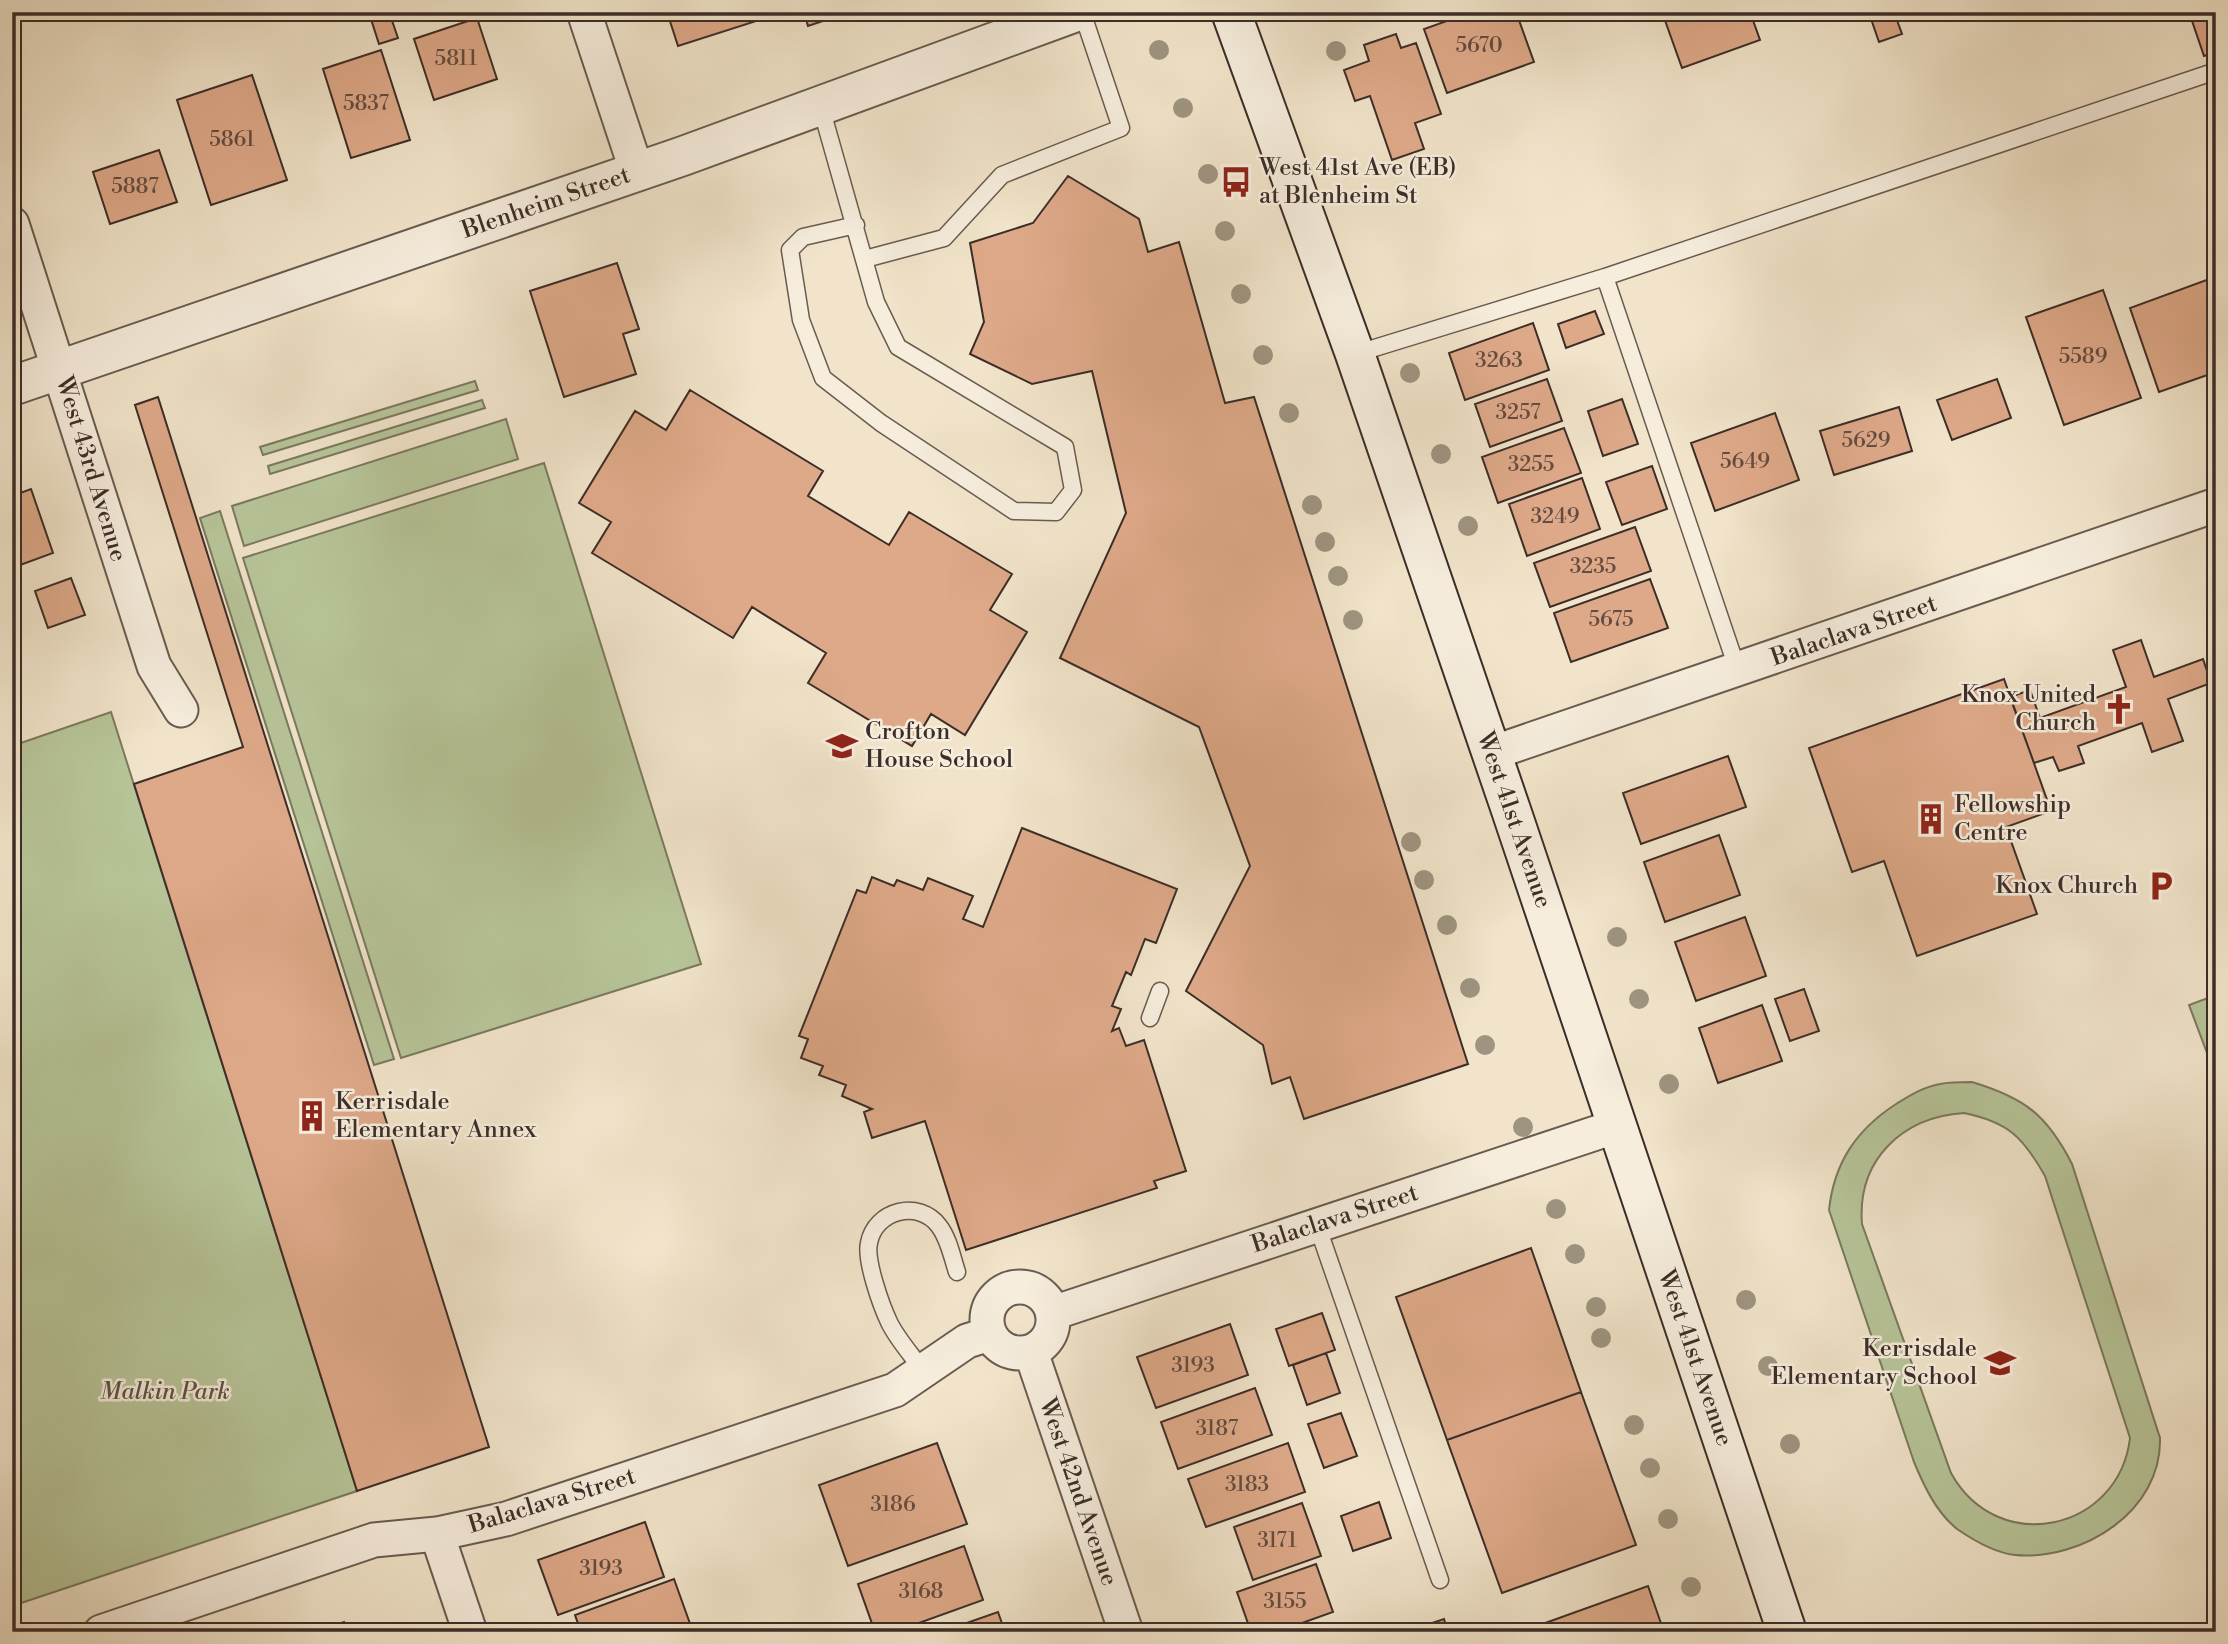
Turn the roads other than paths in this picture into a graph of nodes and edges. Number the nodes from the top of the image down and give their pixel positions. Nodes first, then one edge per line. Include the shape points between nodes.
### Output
1 (584, 12) edge
2 (1076, 12) edge
3 (1082, 12) edge
4 (1231, 12) edge
5 (2216, 71) edge
6 (820, 104) junction
7 (638, 172) junction
8 (12, 224) edge
9 (856, 225) junction
10 (865, 259) junction
11 (1605, 277) junction
12 (1355, 355) junction
13 (60, 370) junction
14 (12, 386) edge
15 (2216, 505) edge
16 (1738, 671) junction
17 (181, 710) dead end
18 (1492, 753) junction
19 (1160, 991) dead end
20 (1150, 1018) dead end
21 (1617, 1125) junction
22 (1317, 1225) junction
23 (957, 1272) dead end
24 (1053, 1313) junction
25 (989, 1334) junction
26 (1031, 1352) junction
27 (923, 1371) junction
28 (437, 1534) junction
29 (1440, 1580) dead end
30 (163, 1622) edge
31 (101, 1632) edge
32 (470, 1632) edge
33 (1126, 1632) edge
34 (1787, 1632) edge

1 - 7 street
2 - 6 main road, Blenheim Street
3 - 10 lane via 1121,128 1002,175 944,238
4 - 12 main road, West 41st Avenue
5 - 11 lane
6 - 7 main road, Blenheim Street
6 - 9 lane
7 - 13 main road, Blenheim Street
8 - 13 street, West 43rd Avenue
9 - 10 lane
9 - 10 lane via 803,237 790,250 801,320 823,378 880,423 1014,511 1056,512 1073,490 1065,447 898,347 876,302
11 - 12 lane
11 - 16 lane
12 - 18 main road, West 41st Avenue
13 - 14 main road, Blenheim Street
13 - 17 street, West 43rd Avenue via 154,666
15 - 16 street, Balaclava Street
16 - 18 street, Balaclava Street
18 - 21 main road, West 41st Avenue
19 - 20 lane
21 - 22 street, Balaclava Street
21 - 34 main road, West 41st Avenue
22 - 24 street, Balaclava Street
22 - 29 lane
23 - 27 lane via 946,1237 928,1216 902,1210 874,1228 868,1244 869,1261 889,1322
24 - 25 street via 1037,1290 1009,1287 989,1306
24 - 26 street via 1049,1336
25 - 26 street via 1006,1351
25 - 27 street, Balaclava Street via 967,1341
26 - 33 street, West 42nd Avenue
27 - 28 street, Balaclava Street via 895,1390 506,1519
28 - 30 street, Balaclava Street via 374,1540
28 - 32 street
30 - 31 street, Balaclava Street

